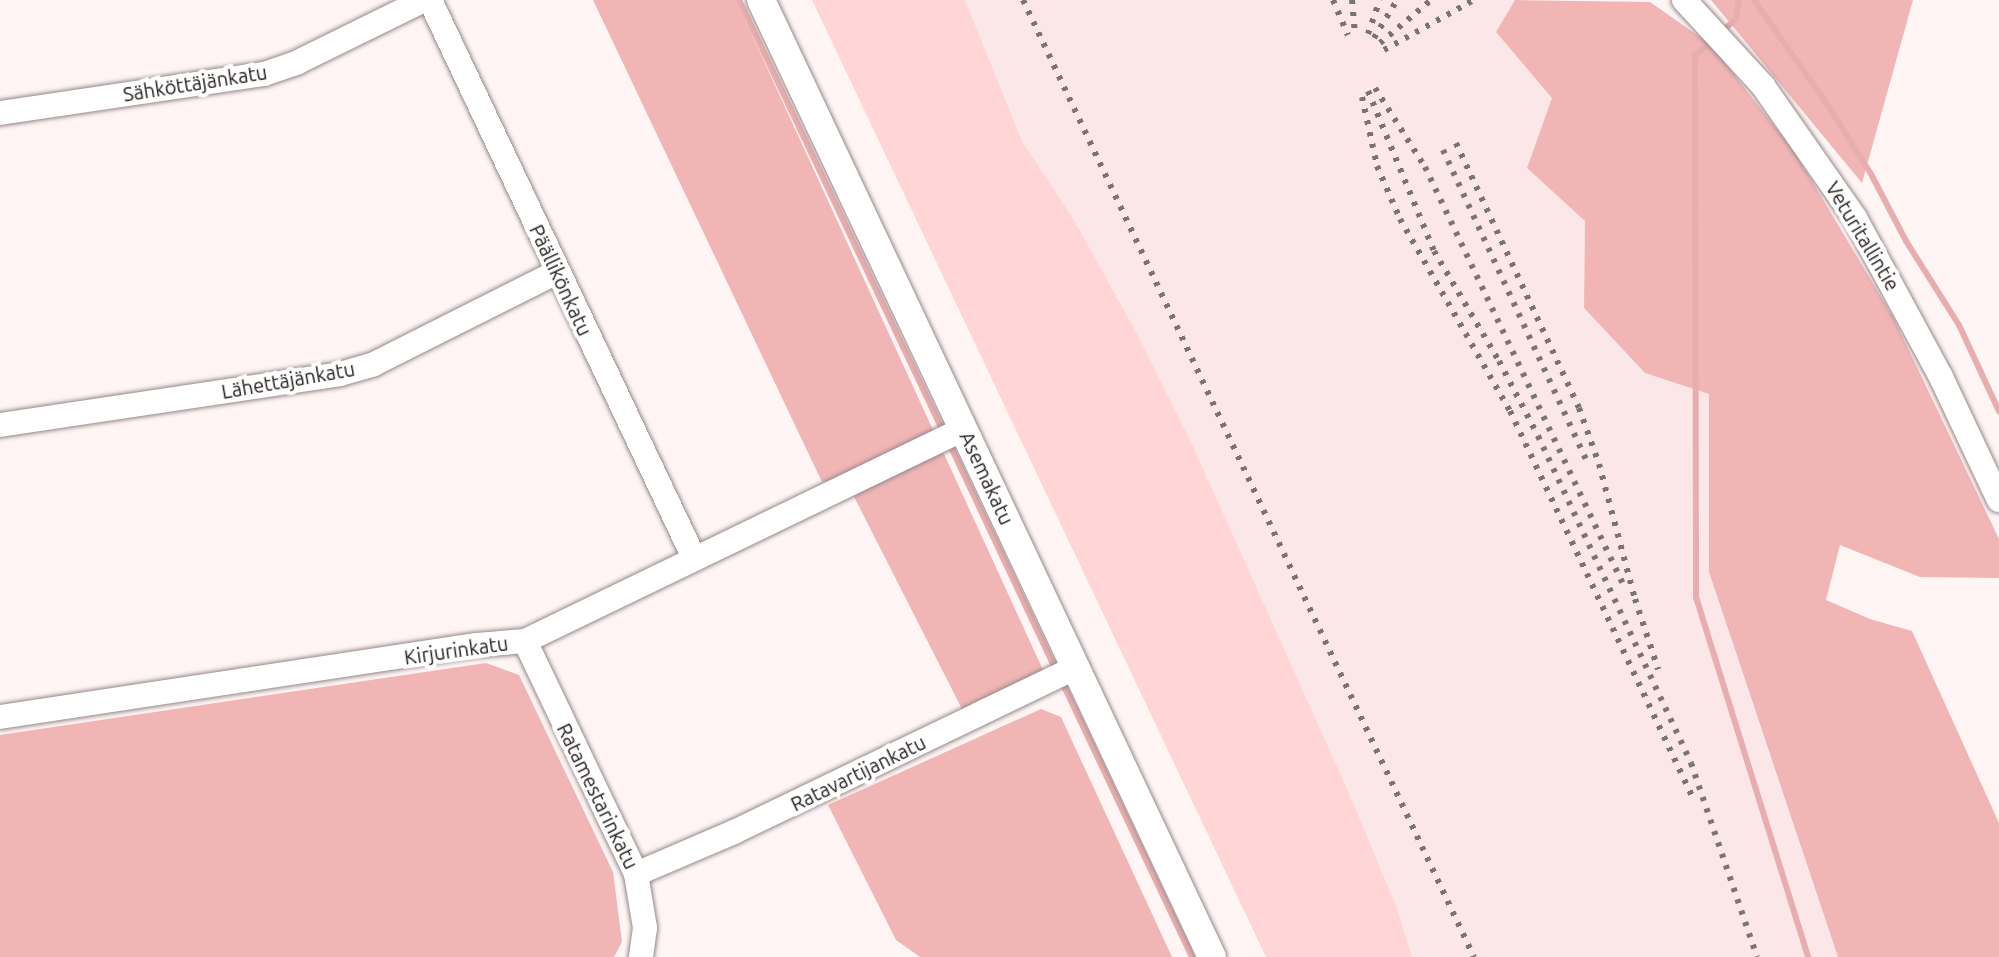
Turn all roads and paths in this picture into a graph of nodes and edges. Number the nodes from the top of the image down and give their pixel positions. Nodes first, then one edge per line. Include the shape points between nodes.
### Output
1 (427, 0) edge
2 (761, 0) edge
3 (1684, 0) edge
4 (0, 113) edge
5 (557, 272) junction
6 (0, 425) edge
7 (964, 429) junction
8 (1999, 500) edge
9 (694, 558) junction
10 (525, 641) junction
11 (1077, 667) junction
12 (0, 717) edge
13 (636, 874) junction
14 (641, 957) edge
15 (1212, 957) edge

1 - 4 street, Sähköttäjänkatu via 264,74
1 - 5 street, Päällikönkatu
2 - 7 street, Asemakatu
3 - 8 street, Veturitallintie via 1763,86 1855,218 1941,377
5 - 6 street, Lähettäjänkatu via 374,364 340,374
5 - 9 street, Päällikönkatu
7 - 9 street, Kirjurinkatu
7 - 11 street, Asemakatu
9 - 10 street, Kirjurinkatu
10 - 12 street, Kirjurinkatu
10 - 13 street, Ratamestarinkatu
11 - 13 street, Ratavartijankatu
11 - 15 street, Asemakatu
13 - 14 street, Ratamestarinkatu via 645,928

